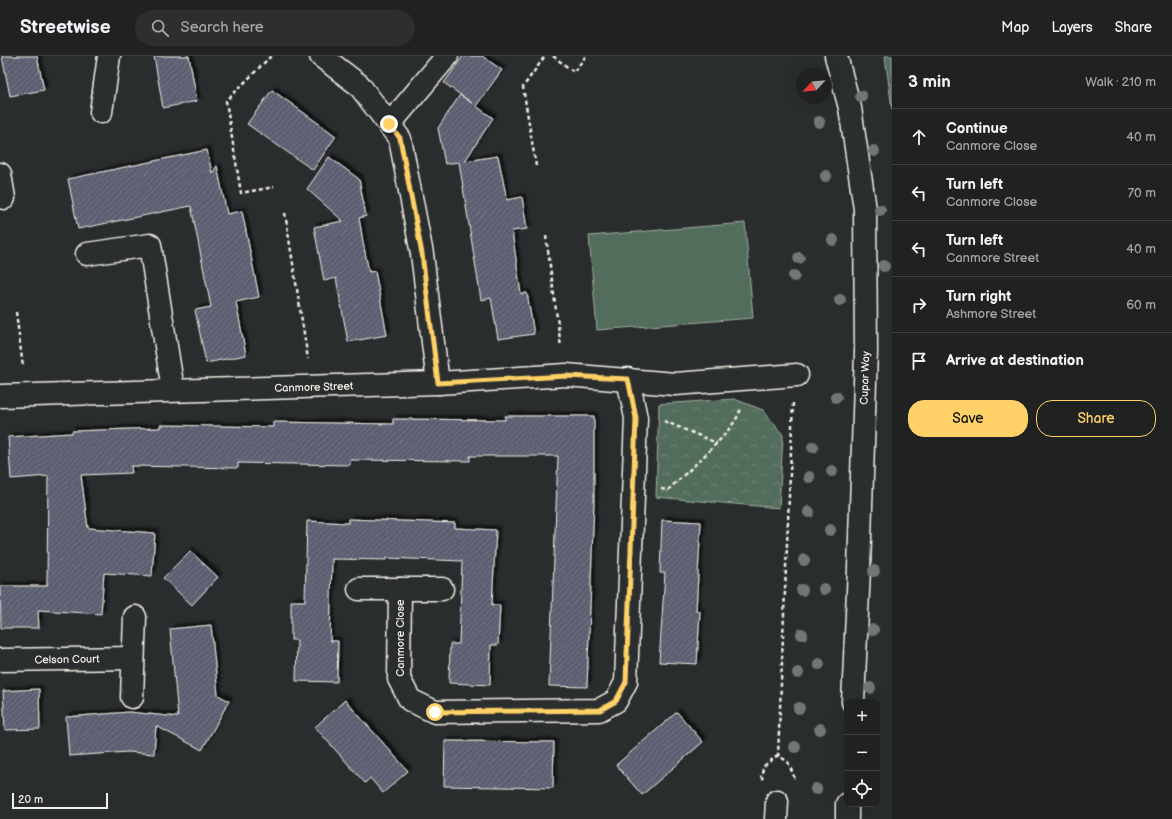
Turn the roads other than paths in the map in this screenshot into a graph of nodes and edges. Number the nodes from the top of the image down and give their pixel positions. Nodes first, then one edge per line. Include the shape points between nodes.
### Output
1 (108, 56) edge
2 (321, 56) edge
3 (447, 56) edge
4 (836, 56) edge
5 (100, 112) dead end
6 (389, 124) junction
7 (0, 174) edge
8 (4, 198) dead end
9 (87, 254) dead end
10 (797, 375) road end
11 (628, 379) junction
12 (438, 383) junction
13 (173, 390) junction
14 (0, 396) edge
15 (359, 589) dead end
16 (400, 589) junction
17 (442, 589) dead end
18 (135, 617) dead end
19 (133, 658) junction
20 (0, 660) edge
21 (132, 697) dead end
22 (853, 699) edge
23 (847, 807) edge
24 (847, 819) edge

1 - 5 street
2 - 6 street via 359,85
3 - 6 street
4 - 22 street, Cupar Way via 850,108 865,209 866,351
6 - 12 street via 400,138 422,254
7 - 8 street
9 - 13 street via 150,245
10 - 11 street, Canmore Street via 675,384
11 - 12 street, Canmore Street via 566,376
11 - 16 street, Canmore Close via 636,418 626,682 616,701 600,710 435,712 410,700 399,680
12 - 13 street, Canmore Street
13 - 14 street, Canmore Street
15 - 16 street, Canmore Close
16 - 17 street, Canmore Close
18 - 19 street
19 - 20 street, Celson Court
19 - 21 street
23 - 24 street

